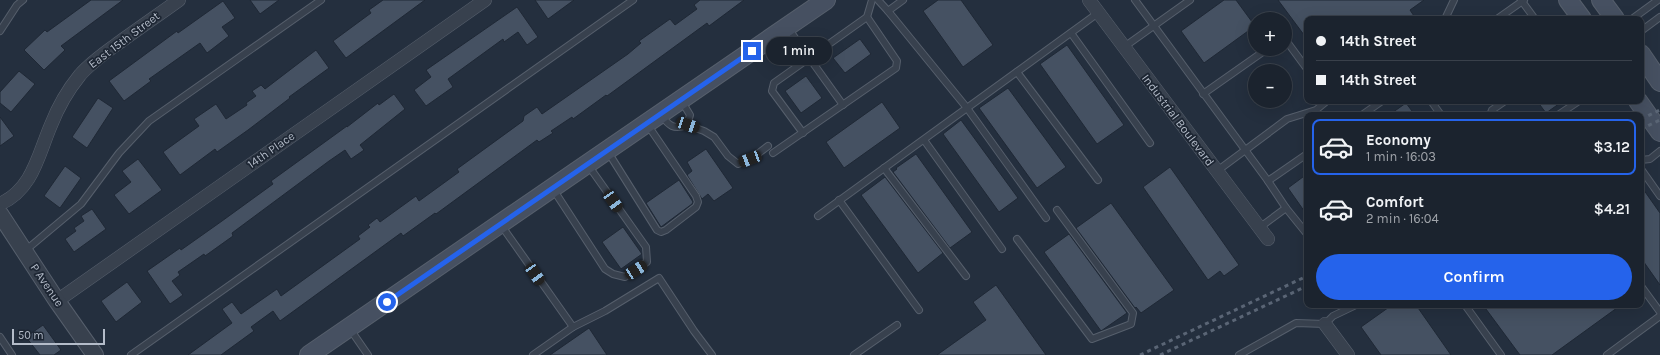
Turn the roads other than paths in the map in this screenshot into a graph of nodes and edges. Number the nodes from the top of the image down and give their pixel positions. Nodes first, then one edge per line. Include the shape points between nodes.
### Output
1 (23, 0) edge
2 (179, 0) edge
3 (321, 0) edge
4 (485, 0) edge
5 (634, 0) edge
6 (826, 0) edge
7 (872, 0) edge
8 (878, 0) edge
9 (903, 0) edge
10 (1089, 0) edge
11 (1135, 0) edge
12 (1190, 0) edge
13 (1454, 0) edge
14 (1523, 0) edge
15 (1568, 0) edge
16 (1601, 0) edge
17 (1658, 0) edge
18 (888, 11) junction
19 (1098, 13) junction
20 (1446, 16) edge
21 (1501, 16) edge
22 (1533, 16) edge
23 (1580, 16) edge
24 (1613, 16) edge
25 (1636, 16) edge
26 (867, 17) junction
27 (1660, 17) edge
28 (787, 26) junction
29 (1154, 26) junction
30 (1644, 29) edge
31 (0, 31) edge
32 (1072, 33) junction
33 (1124, 47) junction
34 (1292, 49) edge
35 (1257, 56) edge
36 (809, 58) junction
37 (1644, 58) edge
38 (1304, 65) edge
39 (1017, 72) junction
40 (1660, 82) edge
41 (1203, 94) junction
42 (681, 100) junction
43 (1323, 104) edge
44 (1378, 104) edge
45 (1432, 104) edge
46 (1501, 104) edge
47 (1574, 104) edge
48 (1640, 104) edge
49 (843, 105) junction
50 (967, 108) junction
51 (1310, 112) edge
52 (1366, 112) edge
53 (1439, 112) edge
54 (1491, 112) edge
55 (1562, 112) edge
56 (1304, 114) edge
57 (653, 118) junction
58 (688, 125) junction
59 (1660, 132) edge
60 (803, 133) junction
61 (924, 140) junction
62 (1150, 143) dead end
63 (768, 146) dead end
64 (607, 150) junction
65 (1244, 150) junction
66 (1660, 152) edge
67 (773, 153) dead end
68 (1304, 156) edge
69 (1644, 160) edge
70 (587, 164) junction
71 (884, 168) junction
72 (1217, 171) junction
73 (1644, 173) edge
74 (1098, 180) dead end
75 (1268, 181) junction
76 (552, 188) junction
77 (1660, 196) edge
78 (840, 200) junction
79 (0, 204) edge
80 (1286, 208) junction
81 (1057, 210) dead end
82 (0, 214) edge
83 (818, 216) dead end
84 (1046, 218) dead end
85 (500, 224) junction
86 (1259, 228) junction
87 (1304, 230) edge
88 (1017, 239) dead end
89 (1268, 239) dead end
90 (1002, 250) dead end
91 (24, 251) junction
92 (966, 276) dead end
93 (1644, 290) edge
94 (57, 301) junction
95 (1350, 308) edge
96 (1467, 308) edge
97 (919, 310) dead end
98 (1660, 312) edge
99 (1660, 316) edge
100 (1325, 324) junction
101 (898, 325) dead end
102 (349, 328) junction
103 (573, 328) junction
104 (0, 337) edge
105 (12, 355) edge
106 (95, 355) edge
107 (131, 355) edge
108 (309, 355) edge
109 (368, 355) edge
110 (533, 355) edge
111 (712, 355) edge
112 (854, 355) edge
113 (1239, 355) edge
114 (1348, 355) edge
115 (1500, 355) edge
116 (1607, 355) edge

1 - 31 lane
2 - 79 street, East 15th Street via 102,54 81,74 63,97 34,171 23,187
3 - 91 lane via 149,121 119,154 81,204
4 - 94 street, 14th Place
5 - 107 lane
6 - 28 main road
7 - 26 lane
8 - 18 lane
9 - 18 lane
10 - 19 street, Industrial Boulevard
11 - 29 lane
12 - 29 lane
13 - 20 lane
14 - 21 lane
14 - 22 lane
15 - 23 main road
16 - 24 main road
17 - 25 lane
18 - 50 lane
19 - 32 lane
19 - 33 street, Industrial Boulevard
26 - 36 lane
26 - 49 lane via 897,61 896,68
27 - 30 lane
28 - 36 lane
28 - 42 main road
29 - 33 lane
29 - 41 lane
32 - 39 lane
32 - 62 lane
33 - 72 street, Industrial Boulevard
34 - 38 lane
35 - 41 lane
36 - 49 lane
36 - 60 lane via 774,83 772,91
37 - 40 main road
39 - 50 lane
39 - 74 lane
41 - 65 lane
42 - 57 main road
42 - 58 lane via 690,115
43 - 51 lane
44 - 52 lane
45 - 53 lane
46 - 54 lane
47 - 55 lane
48 - 59 main road
49 - 60 lane
50 - 61 lane
50 - 84 lane
56 - 65 lane via 1287,119
57 - 58 lane via 674,127
57 - 64 main road
57 - 64 lane via 698,202 696,207 666,230 657,230
58 - 63 lane via 714,137 728,156 738,164
60 - 67 lane
61 - 71 lane
61 - 90 lane
64 - 70 main road
65 - 72 lane
65 - 75 lane
66 - 69 lane
68 - 75 lane
70 - 76 main road
70 - 76 lane via 646,247 647,262 625,277 605,269
71 - 78 lane
71 - 92 lane
72 - 86 street, Industrial Boulevard
73 - 77 lane
75 - 80 lane
76 - 85 main road
78 - 83 lane
78 - 97 lane
80 - 86 lane
80 - 87 lane
81 - 88 lane via 1133,313 1131,324 1092,340
82 - 91 street, P Avenue
85 - 102 main road
85 - 103 lane
86 - 89 street, Industrial Boulevard
91 - 94 street, P Avenue
93 - 98 lane
94 - 106 street, P Avenue
95 - 100 lane via 1333,316
96 - 115 lane
99 - 116 lane
100 - 113 lane via 1296,323
100 - 114 street
101 - 112 lane
102 - 108 main road
102 - 109 lane
103 - 110 lane
103 - 111 lane via 659,278
104 - 105 lane

